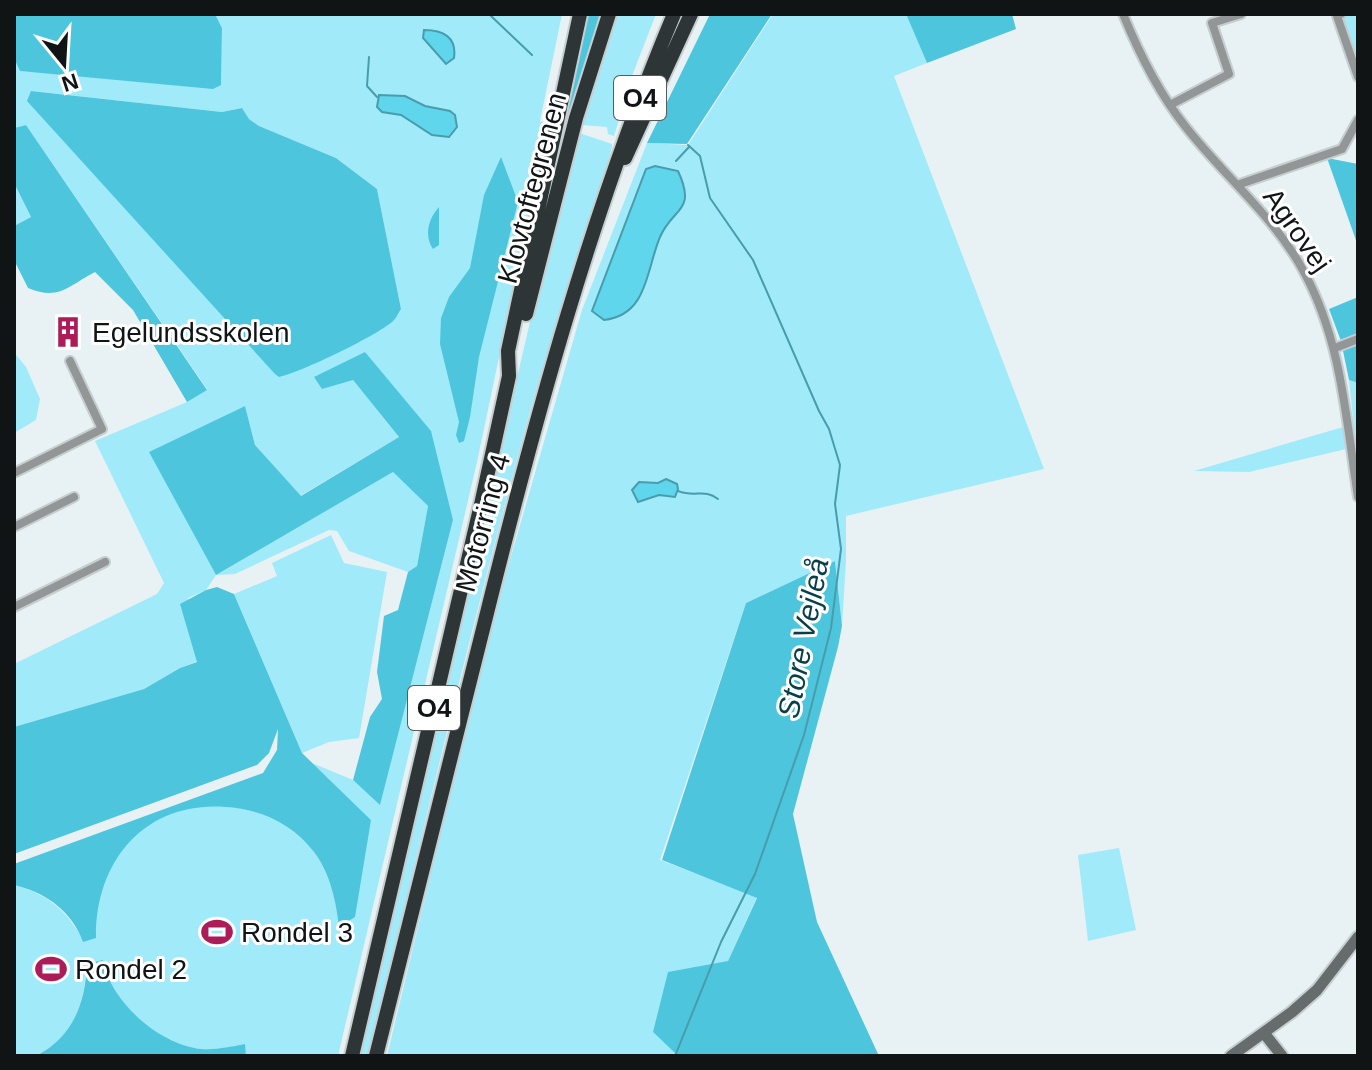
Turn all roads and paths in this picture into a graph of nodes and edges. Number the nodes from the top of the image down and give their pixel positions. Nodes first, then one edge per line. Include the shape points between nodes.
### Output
1 (580, 14) edge
2 (609, 14) edge
3 (674, 14) edge
4 (691, 14) edge
5 (1123, 14) edge
6 (1241, 14) edge
7 (1341, 14) edge
8 (1358, 77) edge
9 (1170, 105) junction
10 (1358, 120) edge
11 (612, 183) junction
12 (1237, 185) junction
13 (1358, 339) edge
14 (1335, 348) junction
15 (70, 361) dead end
16 (509, 376) junction
17 (14, 473) edge
18 (74, 497) dead end
19 (1358, 497) edge
20 (14, 527) edge
21 (105, 562) dead end
22 (14, 607) edge
23 (1358, 937) edge
24 (1264, 1033) junction
25 (352, 1056) edge
26 (376, 1056) edge
27 (1231, 1056) edge
28 (1282, 1056) edge

1 - 16 highway, Motorring 4 / O4 via 508,351
2 - 16 highway, Klovtoftegrenen via 576,118
3 - 11 highway, Motorring 4 / O4
4 - 11 highway
5 - 9 street, Agrovej
6 - 9 street via 1212,23 1229,74
7 - 8 street via 1337,16
9 - 12 street, Agrovej
10 - 12 street, Agrovej via 1342,149
11 - 26 highway, Motorring 4 / O4 via 573,295 516,497
12 - 14 street, Agrovej via 1303,270
13 - 14 street
14 - 19 street, Agrovej
15 - 17 street via 102,429
16 - 25 highway, Motorring 4 / O4
18 - 20 street
21 - 22 street
23 - 24 street via 1317,990
24 - 27 street
24 - 28 street

